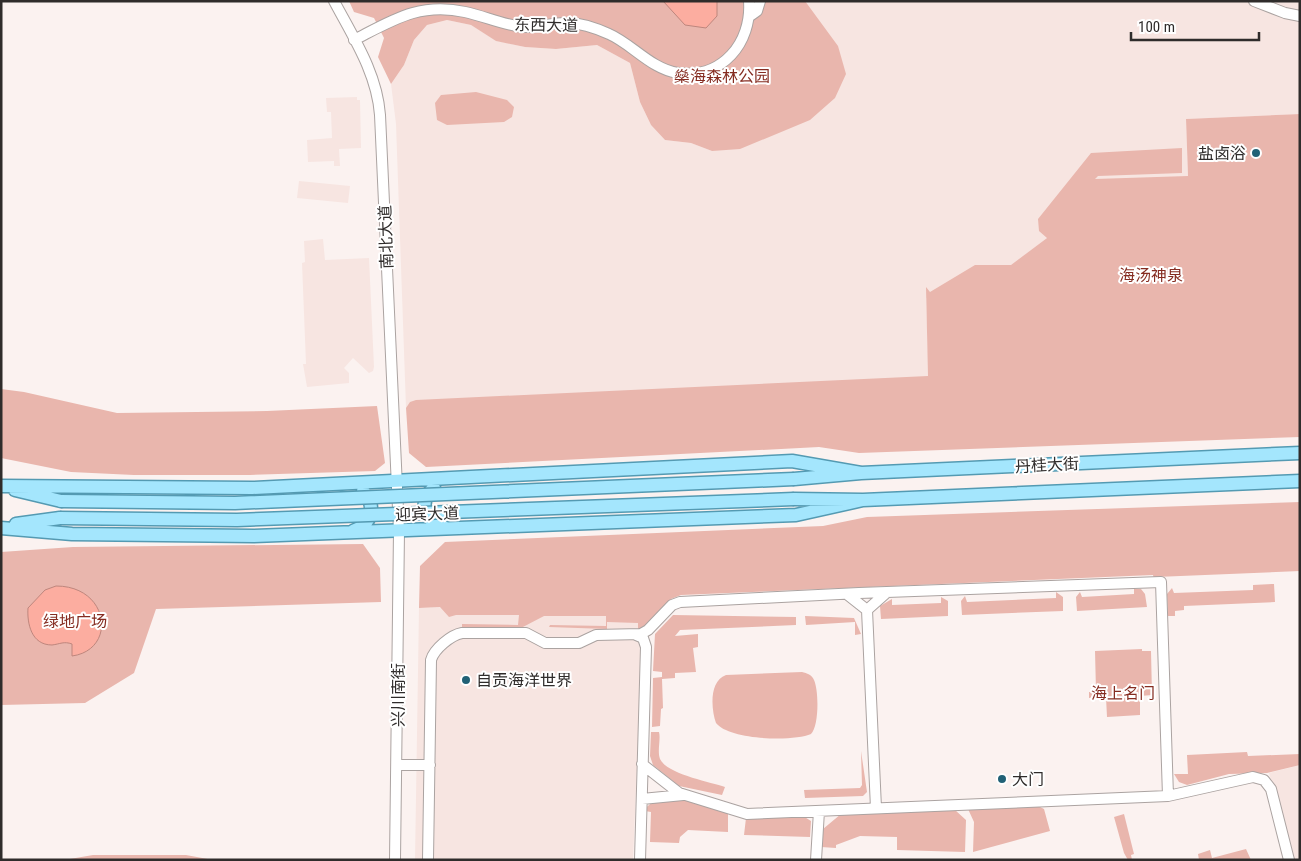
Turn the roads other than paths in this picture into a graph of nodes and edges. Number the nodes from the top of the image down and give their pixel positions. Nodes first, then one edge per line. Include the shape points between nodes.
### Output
1 (334, 1) edge
2 (749, 1) edge
3 (760, 1) edge
4 (1254, 1) edge
5 (750, 16) junction
6 (1300, 16) edge
7 (354, 40) junction
8 (1300, 453) edge
9 (861, 473) junction
10 (451, 479) junction
11 (794, 479) joint
12 (1300, 481) edge
13 (396, 482) junction
14 (346, 484) junction
15 (1, 486) edge
16 (794, 499) joint
17 (862, 500) junction
18 (1, 527) edge
19 (450, 529) junction
20 (399, 531) junction
21 (348, 533) junction
22 (885, 594) junction
23 (848, 595) junction
24 (867, 610) junction
25 (648, 630) junction
26 (636, 635) junction
27 (646, 647) junction
28 (642, 764) junction
29 (397, 765) junction
30 (430, 765) junction
31 (684, 795) junction
32 (1168, 796) junction
33 (642, 799) junction
34 (876, 808) junction
35 (819, 811) junction
36 (395, 860) edge
37 (428, 860) edge
38 (640, 860) edge
39 (816, 860) edge
40 (1290, 860) edge

1 - 7 street, 南北大道
2 - 5 street, 东西大道
3 - 5 street
4 - 6 street
5 - 7 street, 东西大道 via 748,30 728,59 716,67 698,72 668,70 623,41 589,26 566,22 523,27 442,8 402,15
7 - 13 street, 南北大道 via 379,97
8 - 9 main road, 丹桂大街
9 - 10 main road via 792,461
9 - 11 main road, 丹桂大街
10 - 13 main road
10 - 19 main road via 429,491 424,503 428,518
11 - 15 main road, 迎宾大道, bridge via 236,503 61,501
12 - 17 main road, 丹桂大街
13 - 14 main road
13 - 20 street, 南北大道
14 - 15 main road via 252,488
14 - 21 main road via 362,490 368,496 372,509 364,525
16 - 17 main road, 丹桂大街
16 - 18 main road, 迎宾大道, bridge via 361,517 238,520 60,518
17 - 19 main road via 796,515
18 - 21 main road via 126,536
19 - 20 main road
20 - 21 main road
20 - 29 street, 兴川南街
22 - 23 street
22 - 24 street
22 - 32 street via 1161,582
23 - 24 street
23 - 25 street via 680,602 672,605
24 - 34 street
25 - 26 street
25 - 27 street
26 - 27 street via 643,638
26 - 30 street via 596,635 579,643 545,643 526,633 454,635 434,652 431,660
27 - 28 street
28 - 31 street
28 - 33 street
29 - 30 street
29 - 36 street, 兴川南街
30 - 37 street
31 - 33 street
31 - 35 street via 747,814
32 - 34 street
32 - 40 street via 1240,778 1261,778 1271,789
33 - 38 street
34 - 35 street
35 - 39 street

